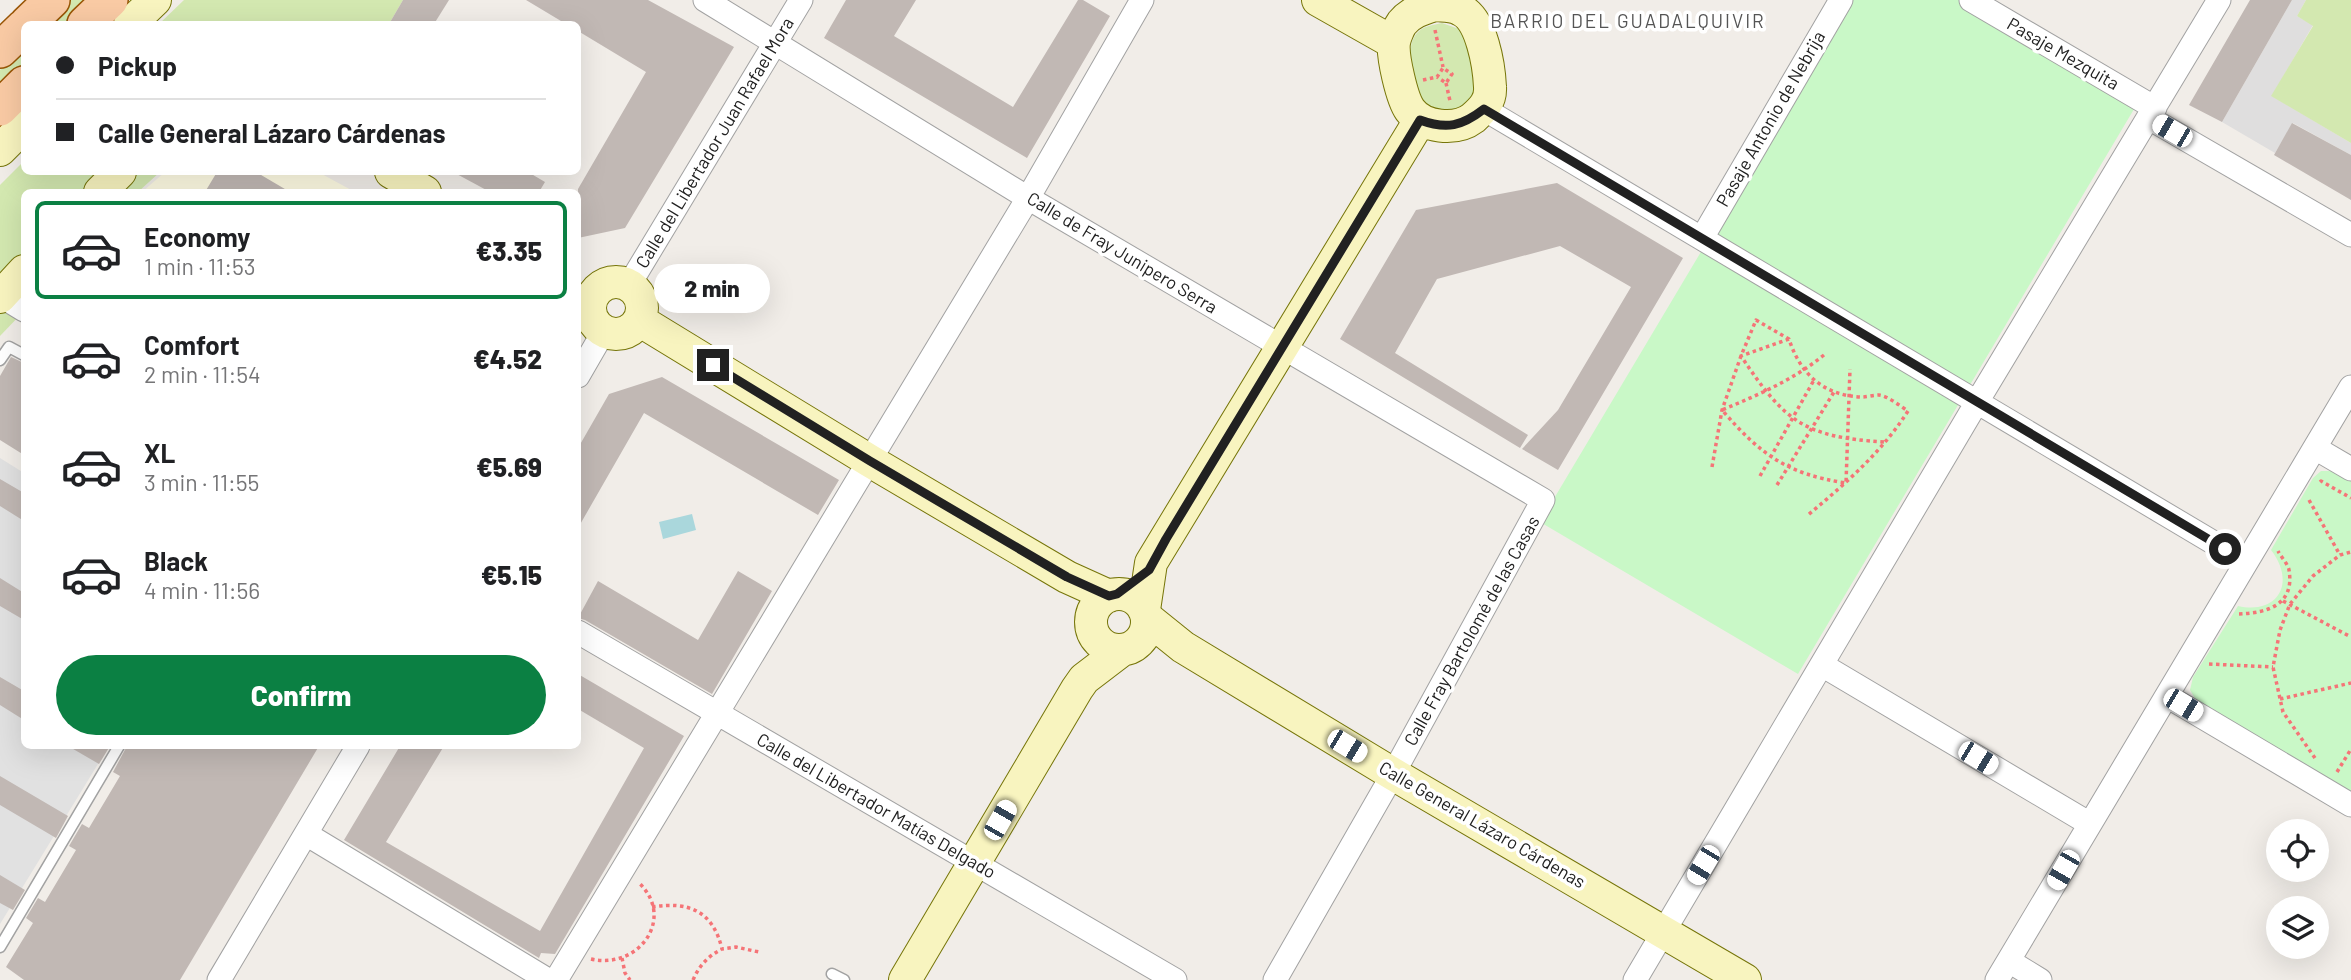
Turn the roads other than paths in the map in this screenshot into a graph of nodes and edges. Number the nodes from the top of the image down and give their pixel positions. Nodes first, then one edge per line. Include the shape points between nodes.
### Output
1 (52, 0) edge
2 (110, 0) edge
3 (155, 0) edge
4 (705, 0) edge
5 (801, 0) edge
6 (1142, 0) edge
7 (1318, 0) edge
8 (1841, 0) edge
9 (1971, 0) edge
10 (2219, 0) edge
11 (1448, 8) edge
12 (31, 21) edge
13 (88, 21) edge
14 (133, 21) edge
15 (21, 31) edge
16 (776, 42) junction
17 (1394, 43) junction
18 (0, 50) edge
19 (21, 87) edge
20 (0, 108) edge
21 (1484, 109) junction
22 (2152, 113) junction
23 (1420, 120) junction
24 (21, 129) edge
25 (0, 150) edge
26 (117, 175) edge
27 (396, 175) edge
28 (103, 189) edge
29 (420, 189) edge
30 (1028, 198) junction
31 (2351, 235) edge
32 (1702, 238) junction
33 (629, 285) junction
34 (585, 291) edge
35 (639, 320) junction
36 (604, 331) junction
37 (1281, 347) junction
38 (21, 353) edge
39 (0, 360) edge
40 (581, 371) edge
41 (2351, 387) edge
42 (1976, 402) junction
43 (2315, 448) junction
44 (870, 461) junction
45 (2351, 469) edge
46 (1543, 500) joint
47 (2246, 562) junction
48 (1149, 570) junction
49 (1102, 609) junction
50 (1138, 630) junction
51 (581, 634) edge
52 (1822, 665) junction
53 (1084, 679) junction
54 (2167, 695) junction
55 (717, 713) junction
56 (117, 749) edge
57 (356, 749) edge
58 (1393, 774) junction
59 (2351, 805) edge
60 (2090, 824) junction
61 (306, 834) junction
62 (974, 863) junction
63 (1663, 932) junction
64 (0, 947) edge
65 (2003, 971) edge
66 (832, 974) dead end
67 (219, 980) edge
68 (548, 980) edge
69 (556, 980) edge
70 (844, 980) edge
71 (905, 980) edge
72 (1175, 980) edge
73 (1275, 980) edge
74 (1635, 980) edge
75 (1745, 980) edge
76 (2040, 980) edge

1 - 12 main road
2 - 13 main road
3 - 14 street
4 - 16 street, Calle de Fray Junipero Serra
5 - 16 street, Calle del Libertador Juan Rafael Mora
6 - 30 street
7 - 17 street
8 - 32 street, Pasaje Antonio de Nebrija
9 - 22 street, Pasaje Mezquita
10 - 22 street
11 - 17 street via 1415,11 1401,24
11 - 21 street via 1473,22 1480,36 1491,94
15 - 18 main road
16 - 30 street, Calle de Fray Junipero Serra
16 - 33 street, Calle del Libertador Juan Rafael Mora
17 - 23 street via 1405,101
19 - 20 main road
21 - 23 street via 1468,122 1448,126
21 - 32 street
22 - 31 street, Pasaje Mezquita
22 - 42 street
23 - 37 street
24 - 25 street
26 - 28 street
27 - 29 street
30 - 37 street, Calle de Fray Junipero Serra
30 - 44 street
32 - 42 street
33 - 34 street
33 - 35 street via 640,297
34 - 36 street via 593,320
35 - 36 street via 620,334
35 - 44 street
36 - 40 street
37 - 46 street, Calle de Fray Junipero Serra
37 - 48 street
38 - 39 lane via 9,347
41 - 43 street
42 - 47 street
42 - 52 street
43 - 45 street
43 - 47 street
44 - 49 street via 1067,577
44 - 55 street
46 - 58 street, Calle Fray Bartolomé de las Casas
47 - 54 street
48 - 49 street
48 - 50 street
49 - 50 street via 1133,598
49 - 50 street via 1104,646
49 - 53 street
50 - 53 street
50 - 58 street, Calle General Lázaro Cárdenas via 1183,647
51 - 55 street, Calle del Libertador Matías Delgado
52 - 60 street
52 - 63 street
53 - 62 street
54 - 59 street
54 - 60 street
55 - 62 street, Calle del Libertador Matías Delgado
55 - 69 street
56 - 64 lane
57 - 61 street
58 - 63 street, Calle General Lázaro Cárdenas
58 - 73 street, Calle Fray Bartolomé de las Casas
60 - 65 street
61 - 67 street
61 - 68 street
62 - 71 street
62 - 72 street, Calle del Libertador Matías Delgado
63 - 74 street
63 - 75 street, Calle General Lázaro Cárdenas
65 - 76 street
66 - 70 lane

